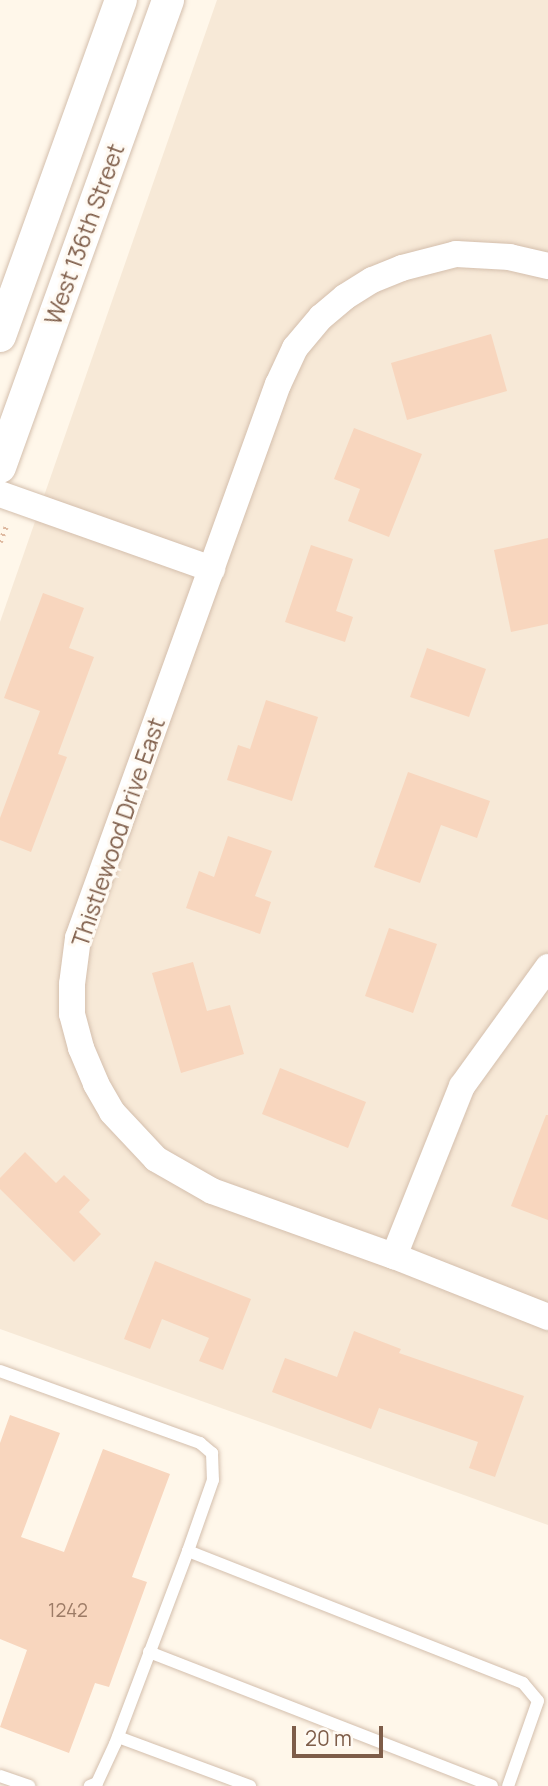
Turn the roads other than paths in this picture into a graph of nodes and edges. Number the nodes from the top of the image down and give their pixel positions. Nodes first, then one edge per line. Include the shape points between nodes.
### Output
1 (121, 0) edge
2 (168, 0) edge
3 (548, 266) edge
4 (0, 336) edge
5 (0, 467) edge
6 (0, 494) edge
7 (212, 569) junction
8 (548, 967) edge
9 (394, 1256) junction
10 (548, 1317) edge
11 (0, 1371) edge
12 (188, 1551) junction
13 (149, 1652) junction
14 (118, 1737) junction
15 (0, 1776) edge
16 (94, 1785) edge
17 (29, 1786) edge
18 (250, 1786) edge
19 (492, 1786) edge
20 (508, 1786) edge

1 - 4 street, West 136th Street
2 - 5 street, West 136th Street
3 - 7 street, Thistlewood Drive East via 510,257 456,254 372,280 321,317 295,348 278,384
6 - 7 street
7 - 9 street, Thistlewood Drive East via 78,938 72,1014 81,1048 112,1112 156,1159 212,1191
8 - 9 street via 462,1086
9 - 10 street, Thistlewood Drive East
11 - 12 lane via 200,1443 212,1452 213,1480
12 - 13 lane
12 - 20 lane via 523,1683 538,1701
13 - 14 lane
13 - 19 lane
14 - 16 lane
14 - 18 lane
15 - 17 lane

